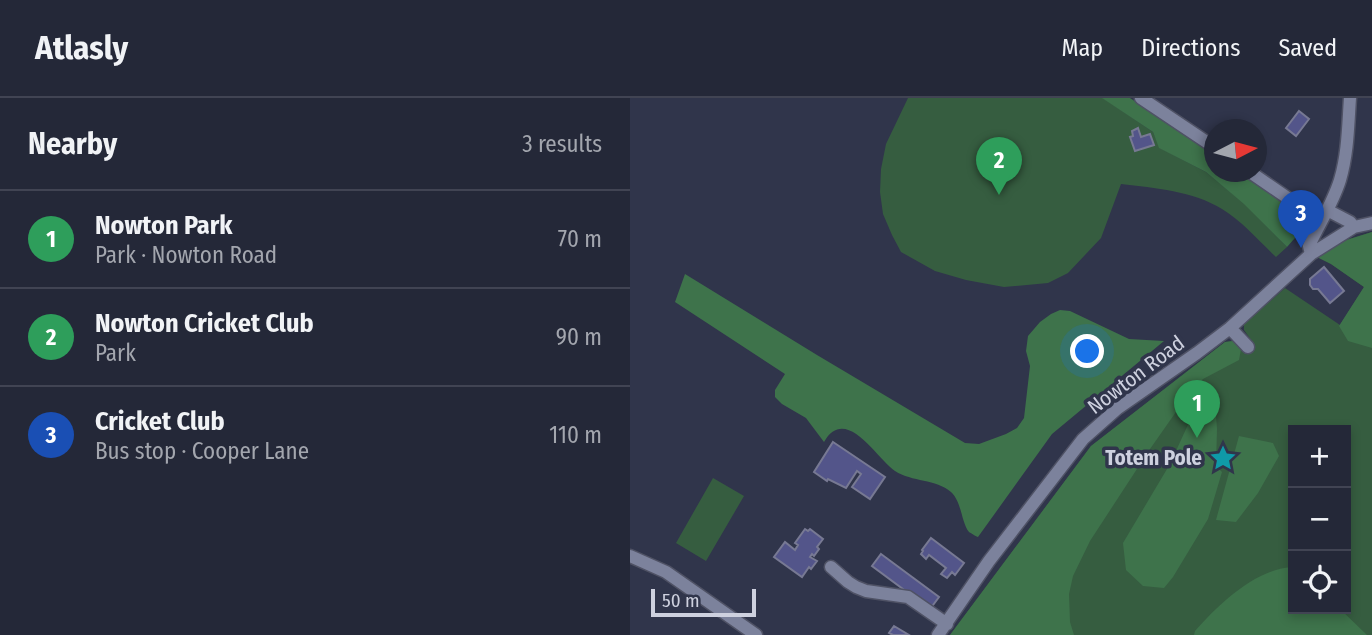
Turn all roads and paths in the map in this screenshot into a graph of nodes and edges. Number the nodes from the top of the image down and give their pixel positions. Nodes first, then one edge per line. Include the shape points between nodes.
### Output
1 (1141, 98) edge
2 (1350, 98) edge
3 (1204, 140) edge
4 (1267, 182) edge
5 (1324, 215) junction
6 (1372, 223) edge
7 (1354, 227) junction
8 (1311, 254) junction
9 (1230, 328) junction
10 (1248, 347) dead end
11 (630, 556) edge
12 (831, 567) dead end
13 (947, 624) junction
14 (756, 635) edge
15 (938, 635) edge

1 - 3 street
2 - 5 street via 1343,169
4 - 5 street
5 - 7 street
5 - 8 street
6 - 7 street, Nowton Road
7 - 8 street, Nowton Road
8 - 9 street, Nowton Road
9 - 10 street
9 - 13 street, Nowton Road via 1118,408 1083,439
11 - 14 street via 666,572
12 - 13 street via 866,591 908,597
13 - 15 street, Nowton Road

